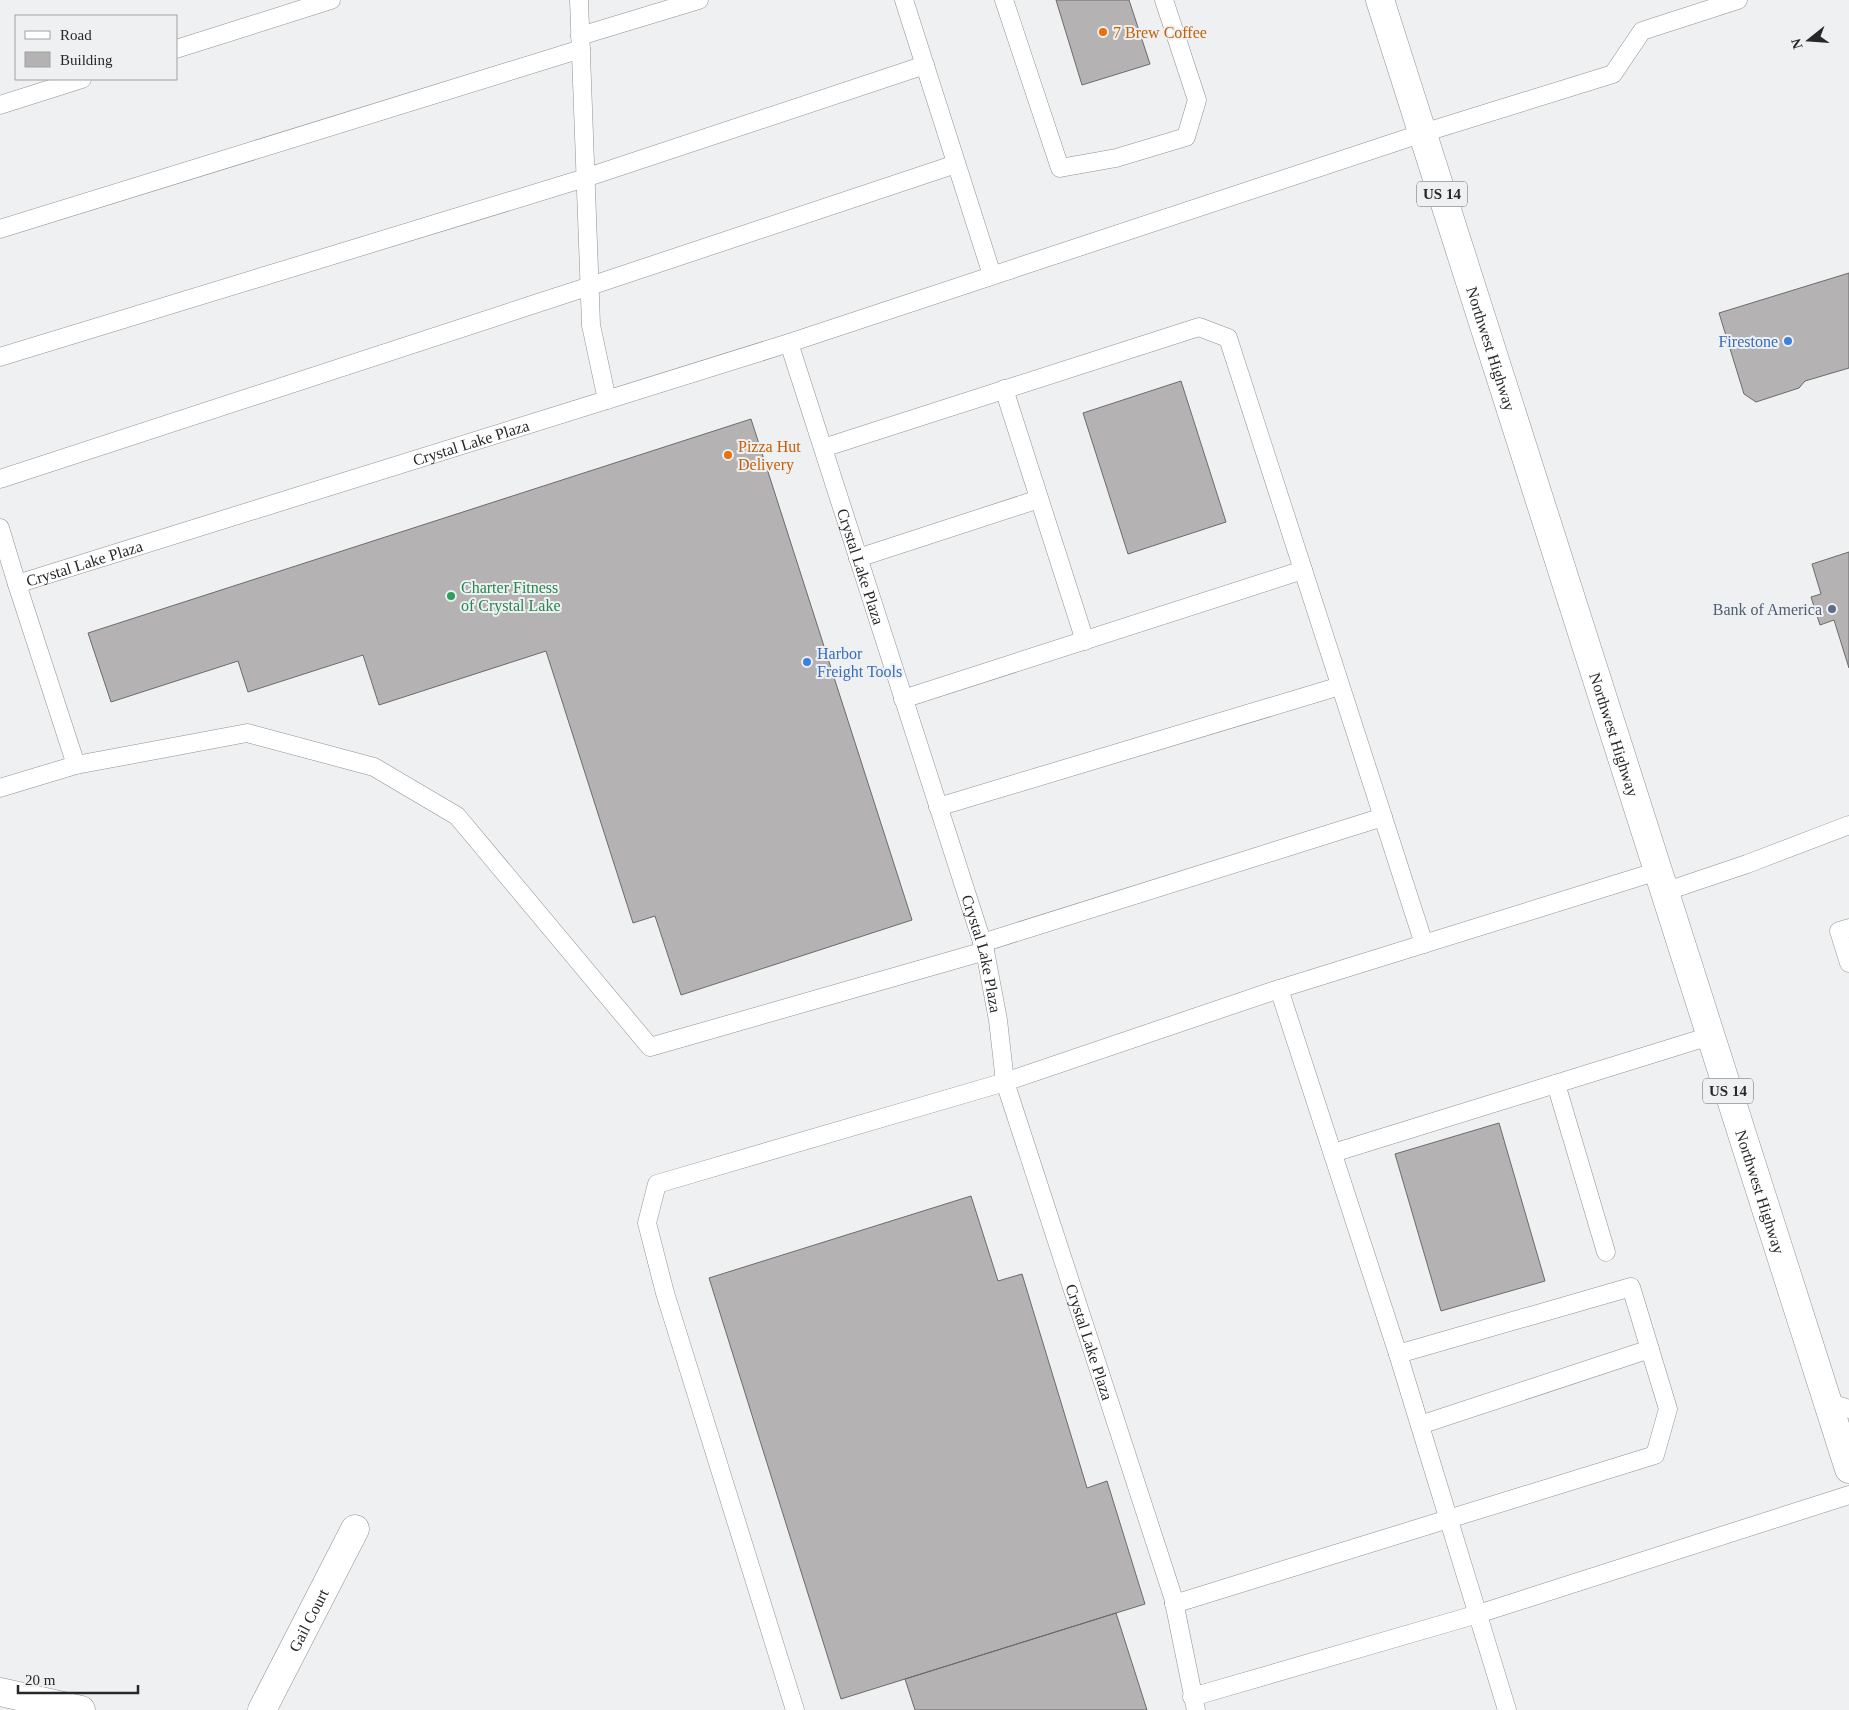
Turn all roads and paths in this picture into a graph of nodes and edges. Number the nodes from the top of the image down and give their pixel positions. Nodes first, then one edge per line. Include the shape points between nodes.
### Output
1 (331, 0) edge
2 (579, 0) edge
3 (699, 0) edge
4 (904, 0) edge
5 (1004, 0) edge
6 (1164, 0) edge
7 (1380, 0) edge
8 (1738, 0) edge
9 (580, 43) junction
10 (178, 48) edge
11 (925, 65) junction
12 (79, 80) edge
13 (0, 105) edge
14 (1423, 133) junction
15 (956, 164) junction
16 (585, 178) junction
17 (0, 229) edge
18 (992, 275) junction
19 (590, 286) junction
20 (789, 342) junction
21 (0, 357) edge
22 (1004, 390) junction
23 (606, 400) junction
24 (823, 448) junction
25 (0, 479) edge
26 (1039, 499) junction
27 (0, 528) edge
28 (858, 558) junction
29 (1303, 570) junction
30 (17, 584) junction
31 (1085, 640) junction
32 (1340, 686) junction
33 (904, 698) junction
34 (76, 765) junction
35 (0, 788) edge
36 (938, 807) junction
37 (1384, 817) junction
38 (1849, 825) edge
39 (1661, 881) junction
40 (1849, 928) edge
41 (1424, 944) junction
42 (983, 947) junction
43 (1849, 963) edge
44 (1279, 989) junction
45 (1710, 1036) junction
46 (1005, 1082) junction
47 (1556, 1084) junction
48 (1332, 1153) junction
49 (1606, 1252) dead end
50 (1650, 1349) junction
51 (1398, 1354) junction
52 (1838, 1405) edge
53 (1420, 1425) junction
54 (1849, 1469) edge
55 (1849, 1495) edge
56 (1450, 1520) junction
57 (355, 1529) dead end
58 (1174, 1604) junction
59 (1478, 1614) junction
60 (0, 1692) edge
61 (1194, 1704) edge
62 (81, 1710) edge
63 (262, 1710) edge
64 (796, 1710) edge
65 (1507, 1710) edge

1 - 10 lane
2 - 9 lane
3 - 9 lane
4 - 11 lane
5 - 6 lane via 1060,168 1116,158 1186,137 1197,100
7 - 14 main road, Northwest Highway / US 14
8 - 14 lane via 1642,31 1612,74
9 - 16 lane
9 - 17 lane
11 - 15 lane
11 - 16 lane
12 - 13 lane
14 - 18 lane
14 - 39 main road, Northwest Highway / US 14
15 - 18 lane
15 - 19 lane
16 - 19 lane
16 - 21 lane
18 - 20 lane
19 - 23 lane via 591,325
19 - 25 lane
20 - 23 lane, Crystal Lake Plaza
20 - 24 lane, Crystal Lake Plaza
22 - 24 lane
22 - 26 lane
22 - 29 lane via 1199,327 1228,338
23 - 30 lane, Crystal Lake Plaza
24 - 28 lane, Crystal Lake Plaza
26 - 28 lane
26 - 31 lane
27 - 30 lane, Crystal Lake Plaza
28 - 33 lane, Crystal Lake Plaza
29 - 31 lane
29 - 32 lane
30 - 34 lane
31 - 33 lane
32 - 36 lane
32 - 37 lane
33 - 36 lane, Crystal Lake Plaza
34 - 35 lane
34 - 42 lane via 247,733 374,767 457,816 650,1047
36 - 42 lane, Crystal Lake Plaza
37 - 41 lane
37 - 42 lane
38 - 39 lane via 1736,868
39 - 41 lane
39 - 45 main road, Northwest Highway / US 14
40 - 43 lane via 1839,932
41 - 44 lane
42 - 46 lane, Crystal Lake Plaza via 998,1020
44 - 46 lane
44 - 48 lane
45 - 47 lane
45 - 52 main road, Northwest Highway / US 14
46 - 58 lane, Crystal Lake Plaza
46 - 64 lane via 657,1184 647,1223 665,1293
47 - 48 lane
47 - 49 lane
48 - 51 lane
50 - 51 lane via 1631,1286
50 - 53 lane
50 - 56 lane via 1668,1409 1655,1455
51 - 53 lane
52 - 54 main road, Northwest Highway / US 14
53 - 56 lane
55 - 59 lane
56 - 58 lane
56 - 59 lane
57 - 63 main road, Gail Court
58 - 61 lane, Crystal Lake Plaza
59 - 61 lane
59 - 65 lane
60 - 62 main road

